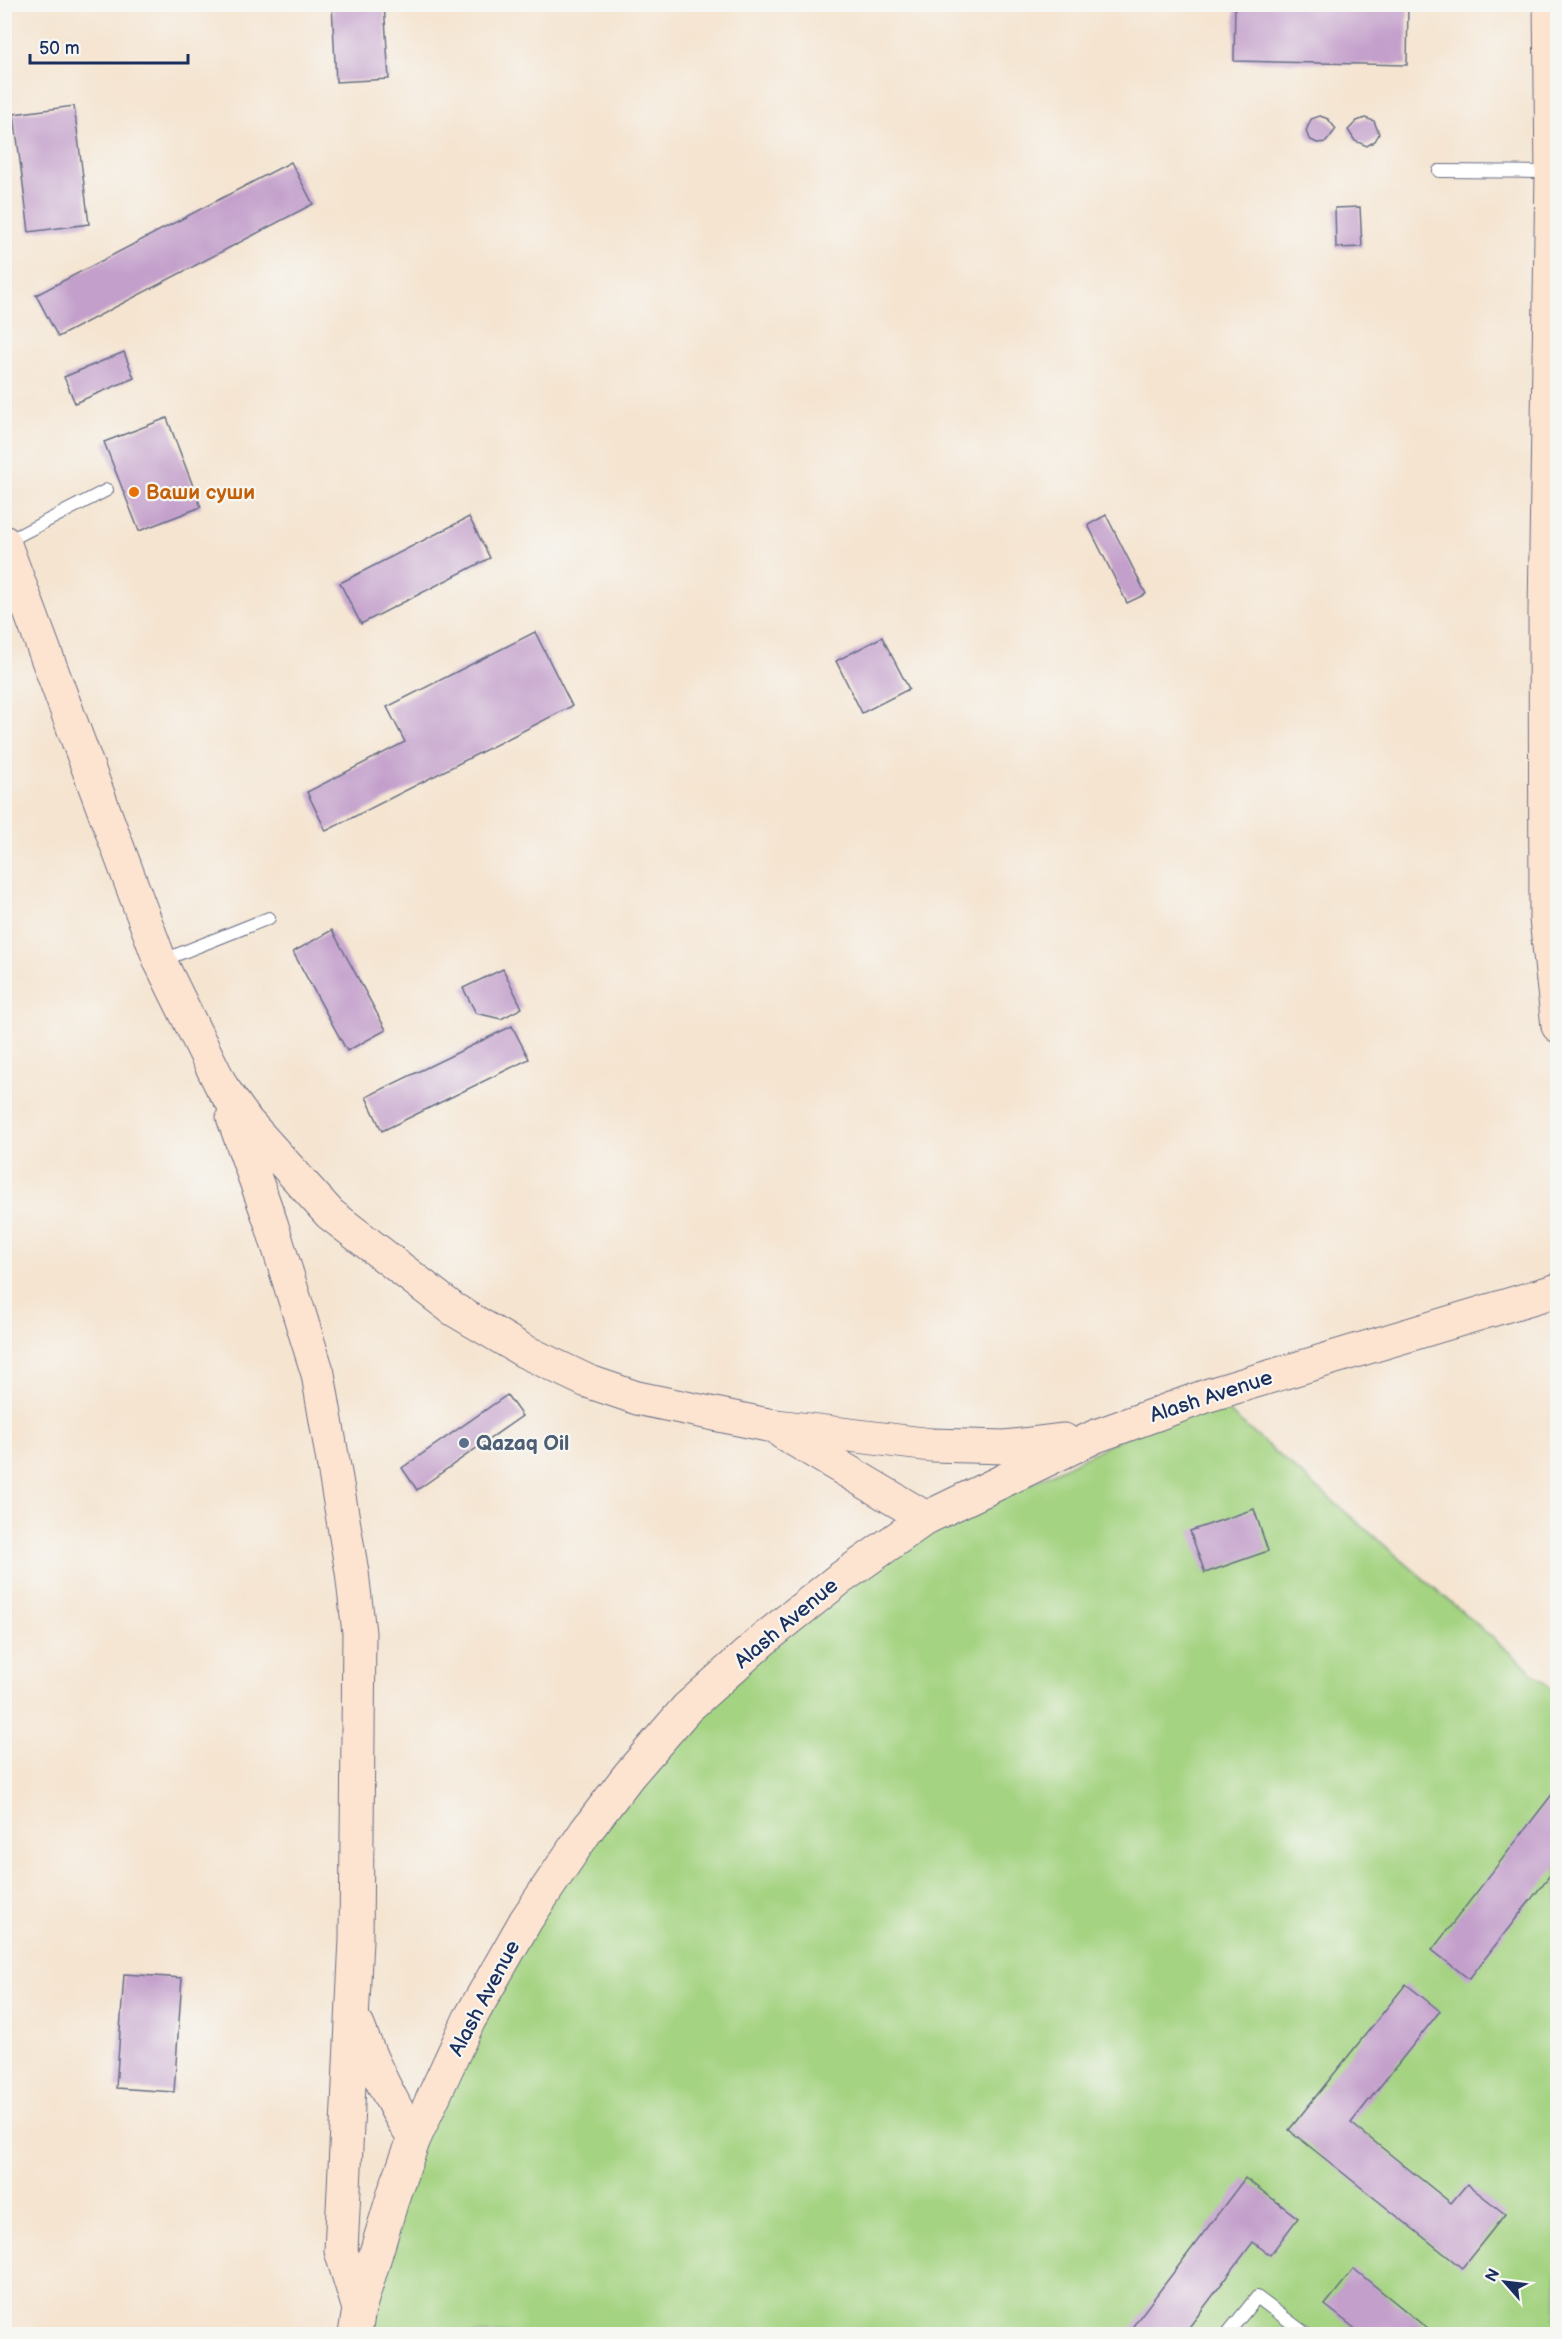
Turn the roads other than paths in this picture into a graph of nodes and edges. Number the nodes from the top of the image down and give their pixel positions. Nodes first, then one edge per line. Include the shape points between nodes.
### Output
1 (1550, 4) edge
2 (1554, 88) edge
3 (1440, 171) dead end
4 (1552, 172) junction
5 (107, 490) dead end
6 (5, 543) edge
7 (269, 918) dead end
8 (160, 961) junction
9 (1557, 1026) edge
10 (222, 1087) junction
11 (1557, 1290) edge
12 (768, 1425) junction
13 (1096, 1436) junction
14 (926, 1518) junction
15 (353, 2013) junction
16 (414, 2139) junction
17 (357, 2322) edge
18 (1227, 2334) edge
19 (1306, 2334) edge

1 - 2 main road
2 - 4 main road
3 - 4 lane
4 - 9 main road via 1545,611 1546,908
5 - 6 lane
6 - 8 main road
7 - 8 lane
8 - 10 main road
10 - 12 main road via 247,1122 330,1214 453,1309 524,1351 587,1381 637,1398
10 - 15 main road via 272,1223 318,1374 352,1572 359,1634
11 - 13 main road, Alash Avenue via 1209,1395
12 - 13 main road via 931,1445 1005,1447
12 - 14 main road
13 - 14 main road, Alash Avenue
14 - 16 main road, Alash Avenue via 764,1639 687,1708 629,1775 526,1920 469,2020
15 - 16 main road via 372,2063
15 - 17 main road via 341,2251
16 - 17 main road, Alash Avenue
18 - 19 lane via 1257,2296

